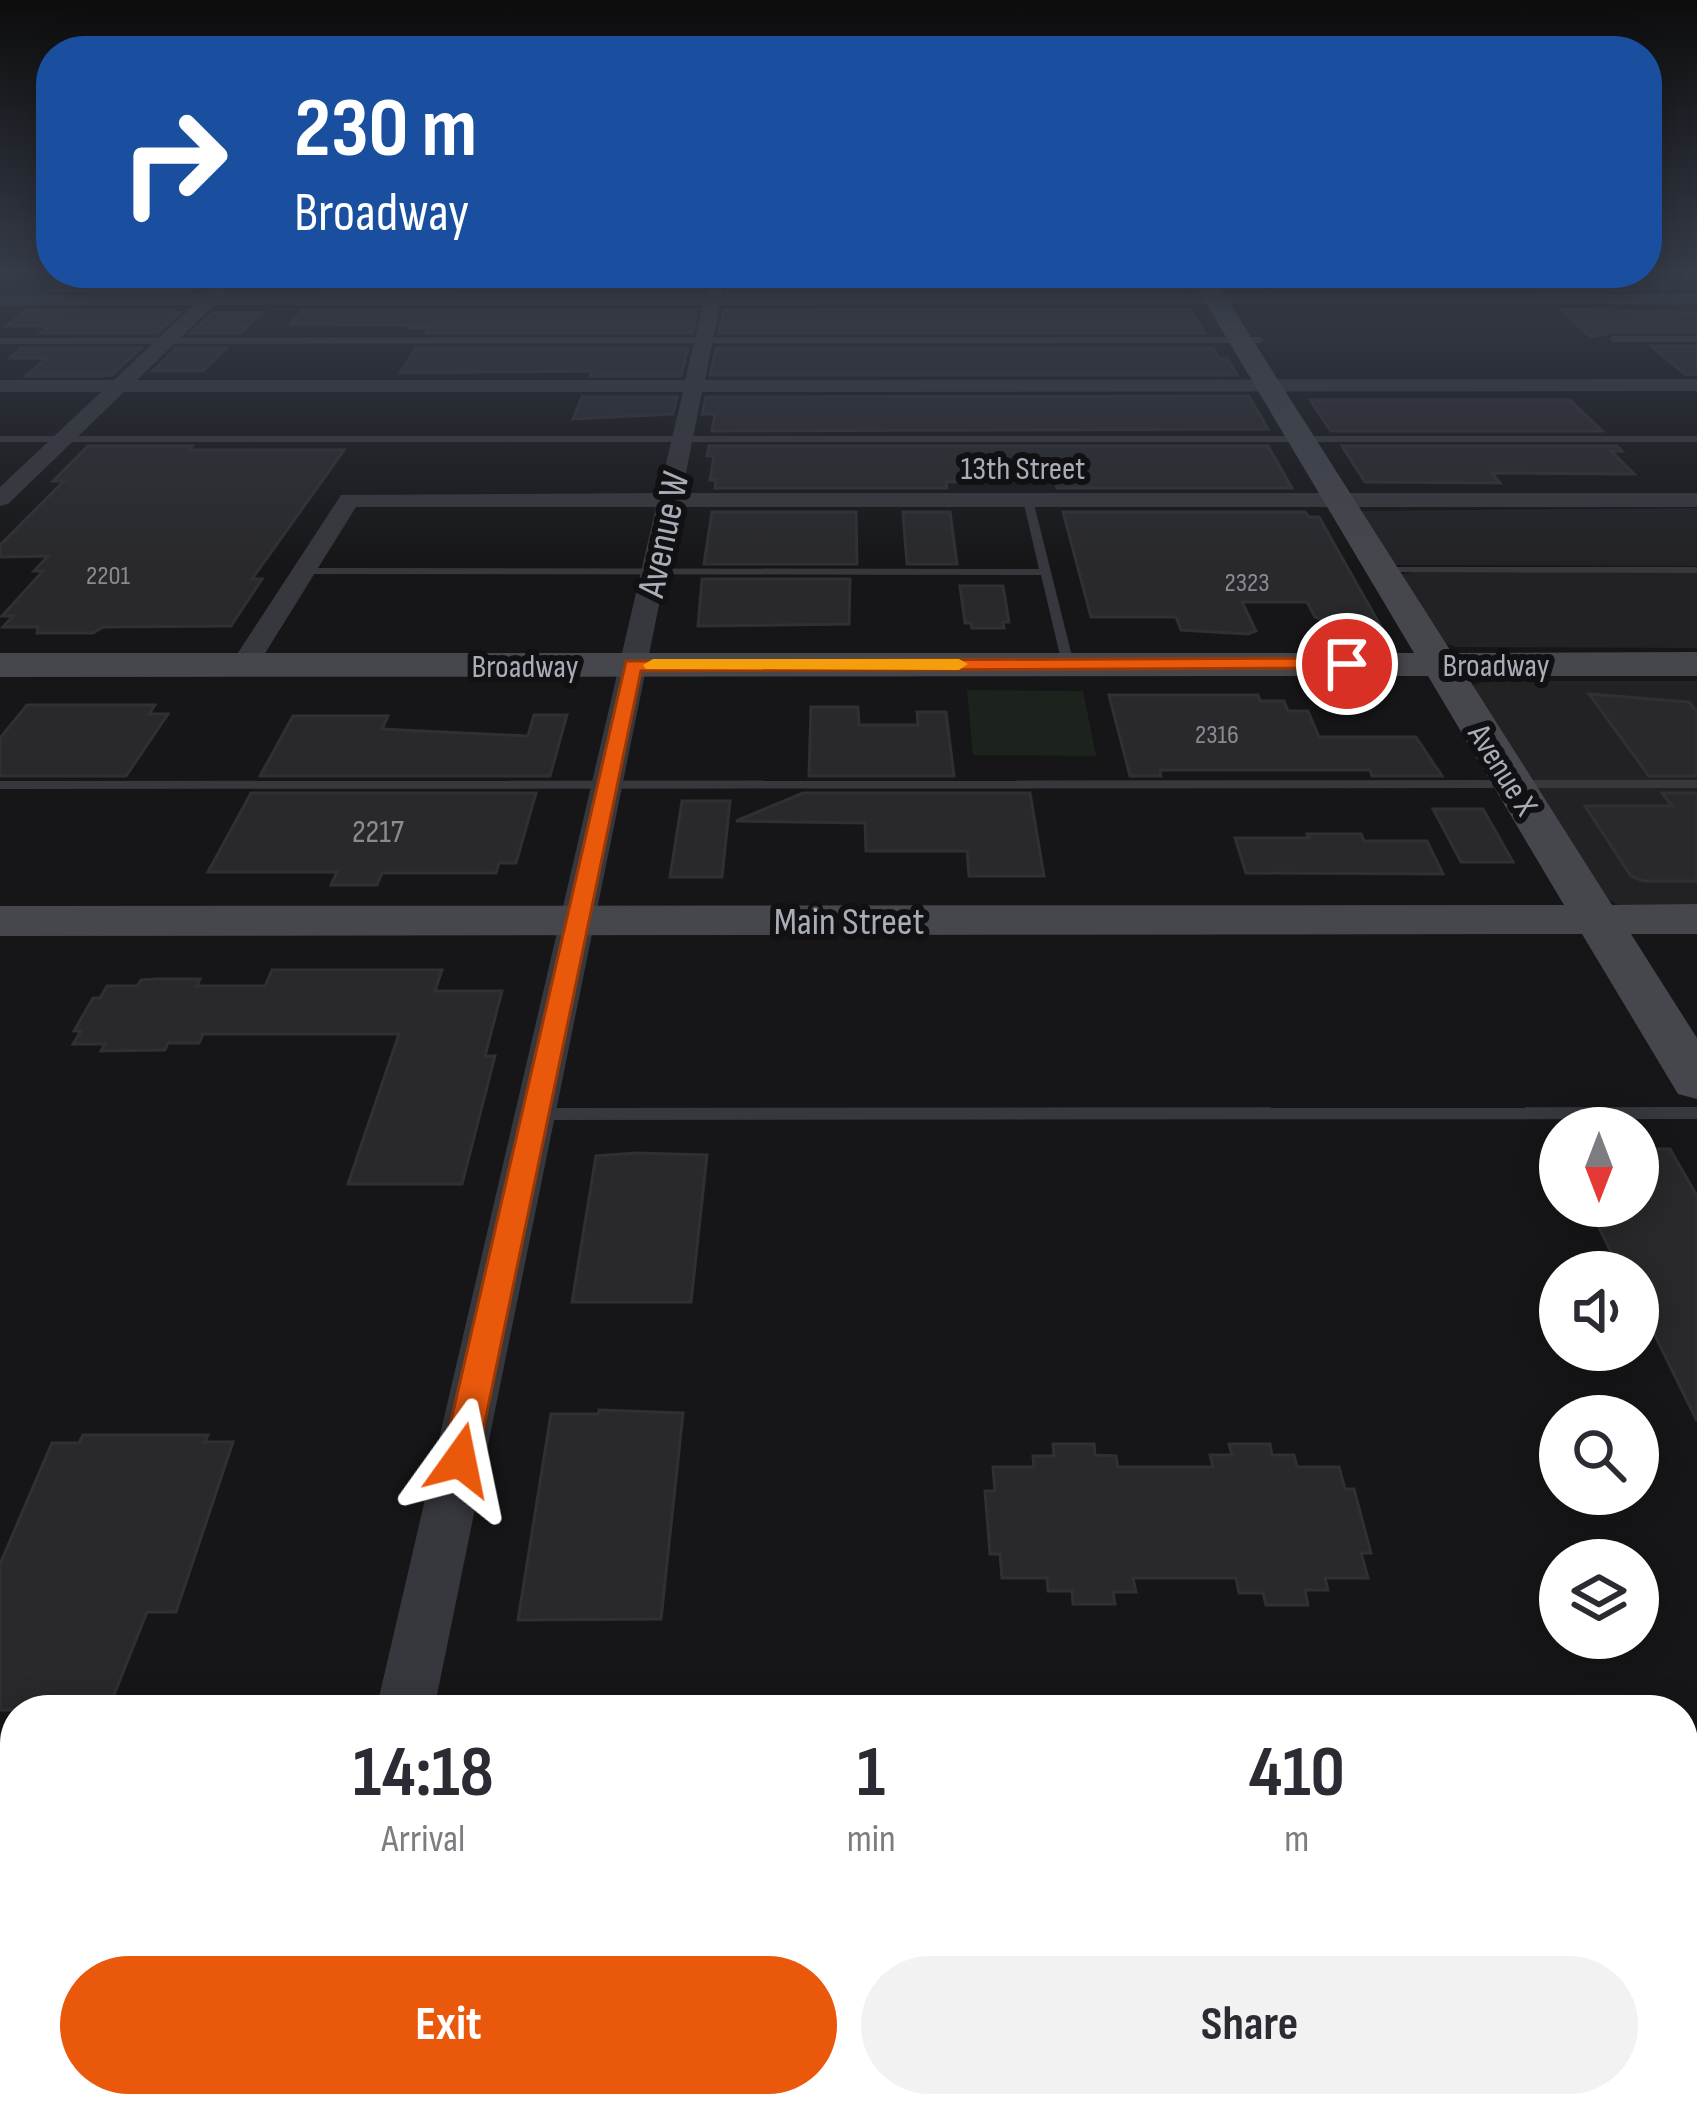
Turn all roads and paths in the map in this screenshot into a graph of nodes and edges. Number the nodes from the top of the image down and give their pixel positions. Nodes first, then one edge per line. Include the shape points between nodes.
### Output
1 (136, 370) edge
2 (698, 370) edge
3 (1262, 370) edge
4 (1268, 385) junction
5 (1697, 385) edge
6 (0, 386) edge
7 (119, 386) junction
8 (694, 386) junction
9 (1301, 438) junction
10 (0, 439) edge
11 (63, 439) junction
12 (682, 439) junction
13 (1697, 439) edge
14 (0, 499) edge
15 (669, 500) junction
16 (1028, 500) junction
17 (1339, 500) junction
18 (1697, 500) edge
19 (1382, 569) junction
20 (1697, 569) edge
21 (654, 570) junction
22 (304, 571) junction
23 (1043, 572) junction
24 (1068, 664) junction
25 (1440, 664) junction
26 (1697, 664) edge
27 (0, 665) edge
28 (244, 665) junction
29 (633, 665) junction
30 (607, 784) junction
31 (1697, 784) edge
32 (0, 785) edge
33 (1514, 785) junction
34 (1597, 919) junction
35 (1697, 919) edge
36 (577, 920) junction
37 (0, 921) edge
38 (1697, 1081) edge
39 (1697, 1113) edge
40 (535, 1114) junction
41 (408, 1695) edge

1 - 7 street
2 - 8 street, Avenue W
3 - 4 street, Avenue X
4 - 5 street
4 - 8 street
4 - 9 street, Avenue X
6 - 7 street
7 - 8 street
7 - 11 street
8 - 12 street, Avenue W
9 - 12 lane
9 - 13 lane
9 - 17 street, Avenue X
10 - 11 lane
11 - 12 lane
11 - 14 street
12 - 15 street, Avenue W
15 - 16 street, 13th Street
15 - 21 street, Avenue W
15 - 22 street, 13th Street via 349,500
16 - 17 street, 13th Street
16 - 23 lane
17 - 18 street, 13th Street
17 - 19 street, Avenue X
19 - 20 lane
19 - 25 street, Avenue X
21 - 22 lane
21 - 23 lane
21 - 29 street, Avenue W
22 - 28 street
23 - 24 lane
24 - 25 street, Broadway
24 - 29 street, Broadway
25 - 26 street, Broadway
25 - 33 street, Avenue X
27 - 28 street, Broadway
28 - 29 street, Broadway
29 - 30 street, Avenue W
30 - 32 lane
30 - 33 lane
30 - 36 street, Avenue W
31 - 33 lane
33 - 34 street, Avenue X
34 - 35 street, Main Street
34 - 36 street, Main Street
34 - 38 street, Avenue X
36 - 37 street, Main Street
36 - 40 street, Avenue W
39 - 40 lane
40 - 41 street, Avenue W

